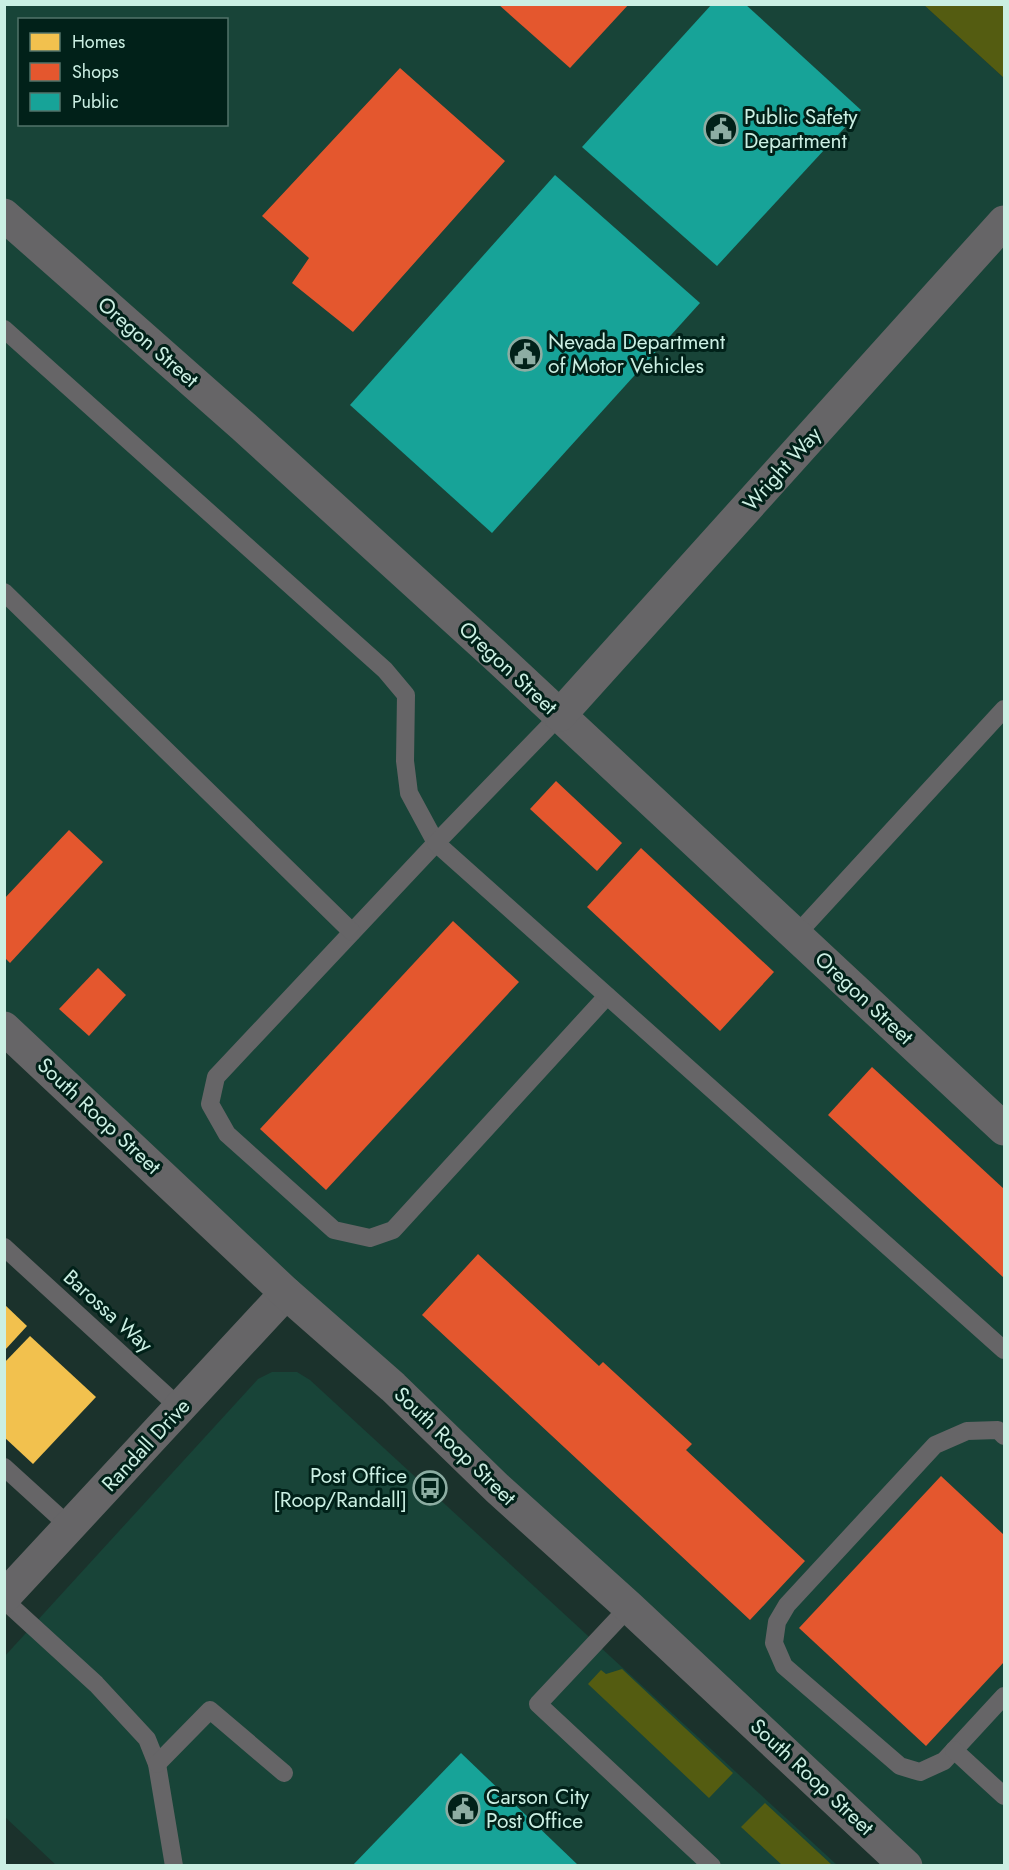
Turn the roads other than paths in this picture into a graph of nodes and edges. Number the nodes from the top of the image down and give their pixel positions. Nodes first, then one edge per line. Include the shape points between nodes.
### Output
1 (4, 215) edge
2 (1005, 222) edge
3 (4, 329) edge
4 (4, 592) edge
5 (1005, 709) edge
6 (560, 715) junction
7 (436, 843) junction
8 (352, 932) junction
9 (796, 934) junction
10 (608, 996) junction
11 (4, 1028) edge
12 (1005, 1129) edge
13 (4, 1247) edge
14 (286, 1293) junction
15 (1005, 1350) edge
16 (180, 1408) junction
17 (1002, 1430) edge
18 (4, 1467) edge
19 (70, 1527) junction
20 (4, 1598) edge
21 (629, 1607) junction
22 (1005, 1696) edge
23 (954, 1750) junction
24 (157, 1764) junction
25 (284, 1773) dead end
26 (1005, 1796) edge
27 (174, 1866) edge
28 (712, 1866) edge
29 (906, 1866) edge

1 - 6 street, Oregon Street
2 - 6 street, Wright Way
3 - 7 lane via 384,670 406,695 405,761 409,793
4 - 8 lane
5 - 9 lane
6 - 7 lane
6 - 9 street, Oregon Street
7 - 8 lane
7 - 10 lane
8 - 10 lane via 216,1077 210,1104 227,1134 334,1230 370,1238 393,1230
9 - 12 street, Oregon Street
10 - 15 lane
11 - 14 street, South Roop Street
13 - 16 lane, Barossa Way
14 - 16 street, Randall Drive
14 - 21 street, South Roop Street via 400,1393 497,1488
16 - 19 street, Randall Drive
17 - 23 lane via 967,1431 935,1445 787,1605 777,1622 774,1642 784,1666 900,1766 920,1772 944,1761
18 - 19 lane
19 - 20 street, Randall Drive
20 - 24 lane via 147,1738
21 - 28 lane via 538,1704
21 - 29 street, South Roop Street
22 - 23 lane
23 - 26 lane
24 - 25 lane via 210,1710
24 - 27 lane

